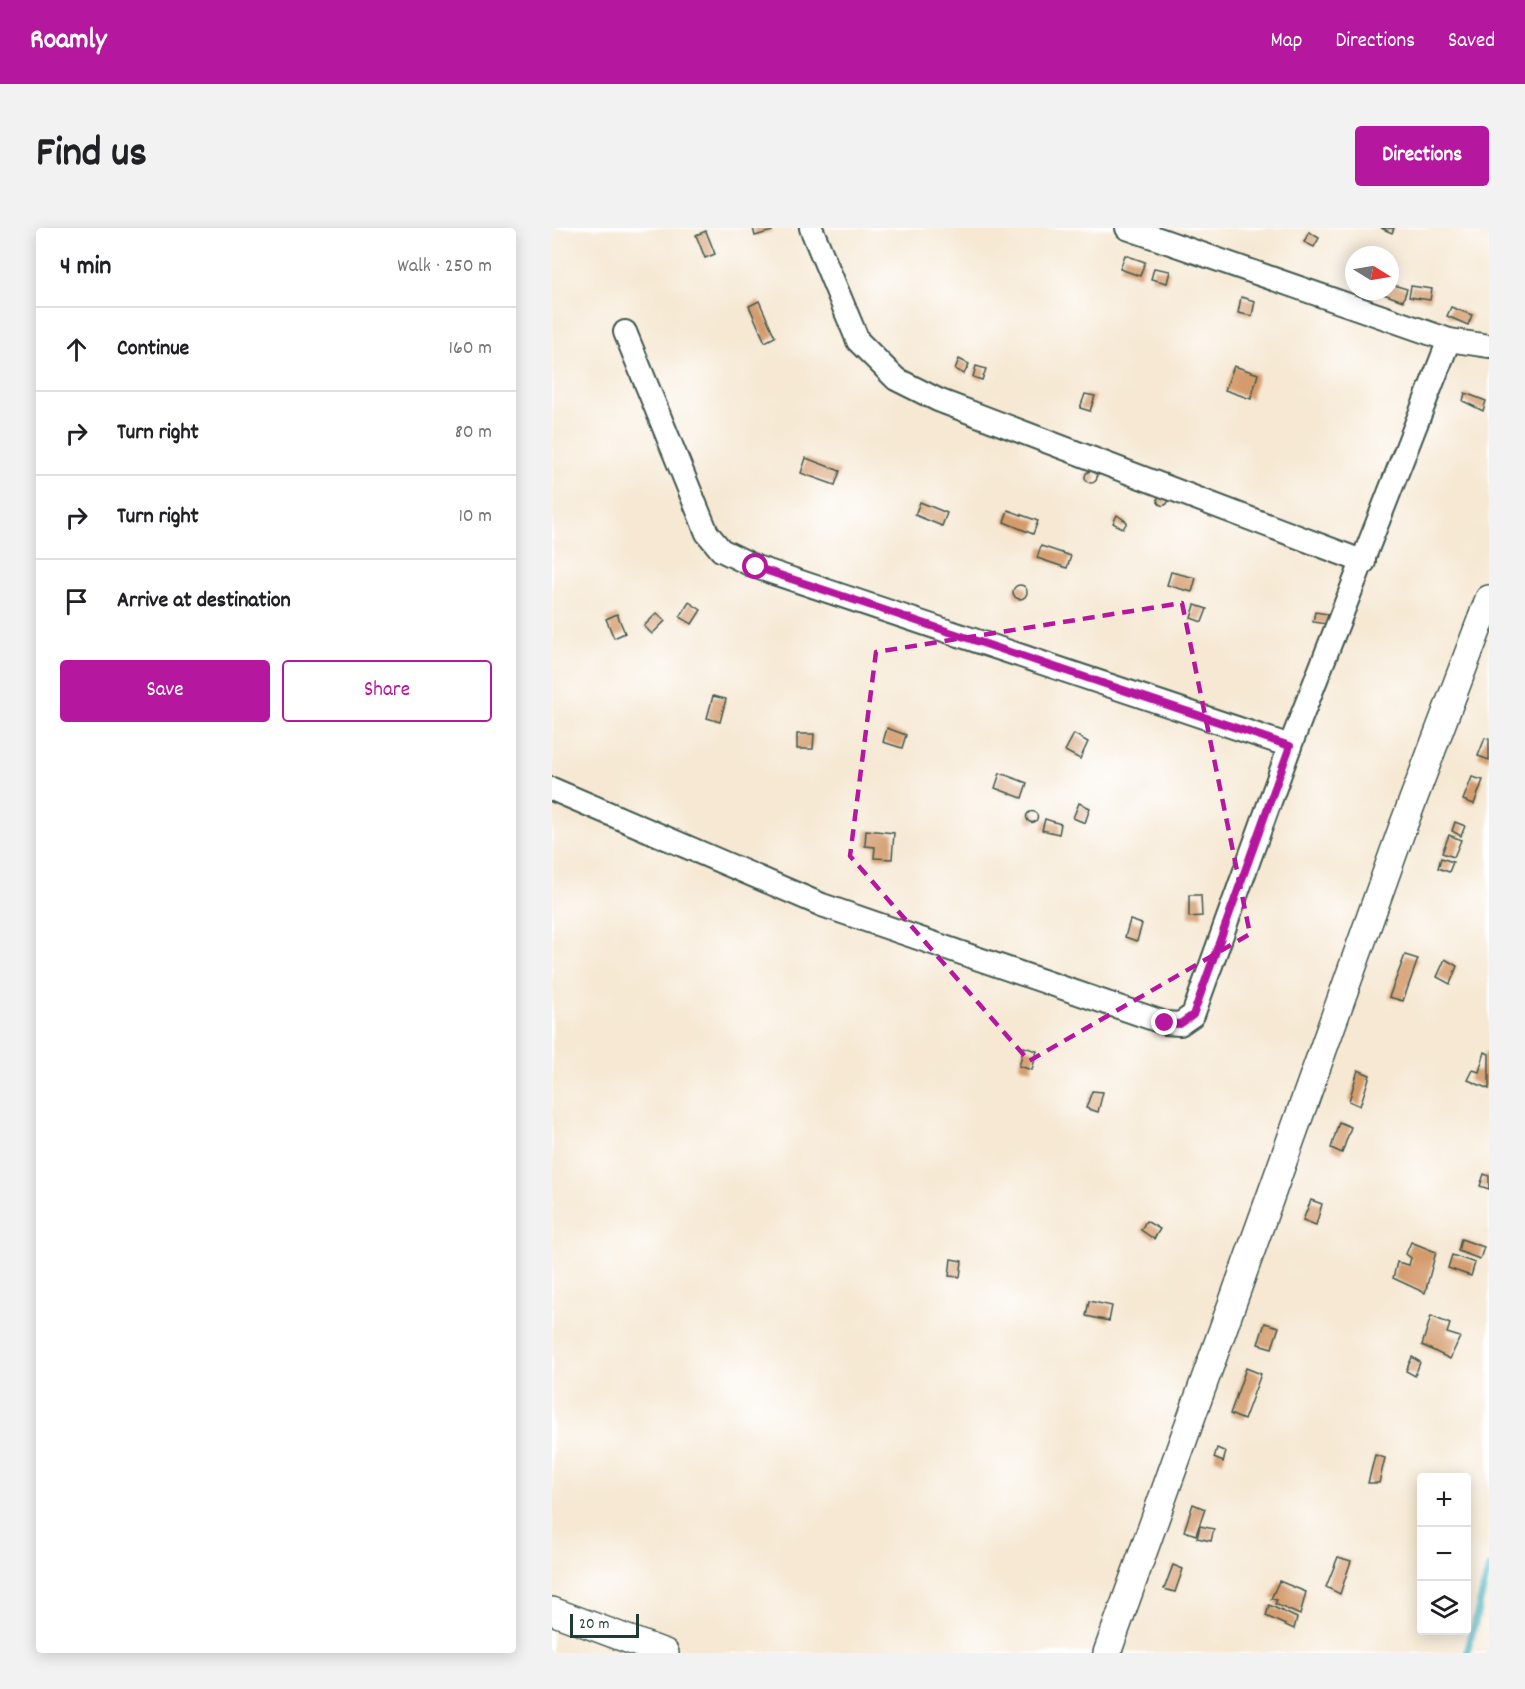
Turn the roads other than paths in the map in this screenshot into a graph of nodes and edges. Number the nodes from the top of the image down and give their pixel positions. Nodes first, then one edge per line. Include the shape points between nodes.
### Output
1 (811, 228) edge
2 (1127, 228) edge
3 (625, 332) dead end
4 (1449, 340) junction
5 (1489, 346) edge
6 (1364, 562) junction
7 (1489, 599) edge
8 (1290, 746) junction
9 (552, 789) edge
10 (556, 1611) edge
11 (665, 1653) edge
12 (1107, 1653) edge

1 - 6 street via 858,341 896,379 938,400
2 - 4 street
3 - 8 street via 707,533 721,550 756,567
4 - 5 street
4 - 6 street
6 - 8 street
7 - 12 street via 1402,829
8 - 9 street via 1193,1015 1180,1024 1165,1023 822,905
10 - 11 street

